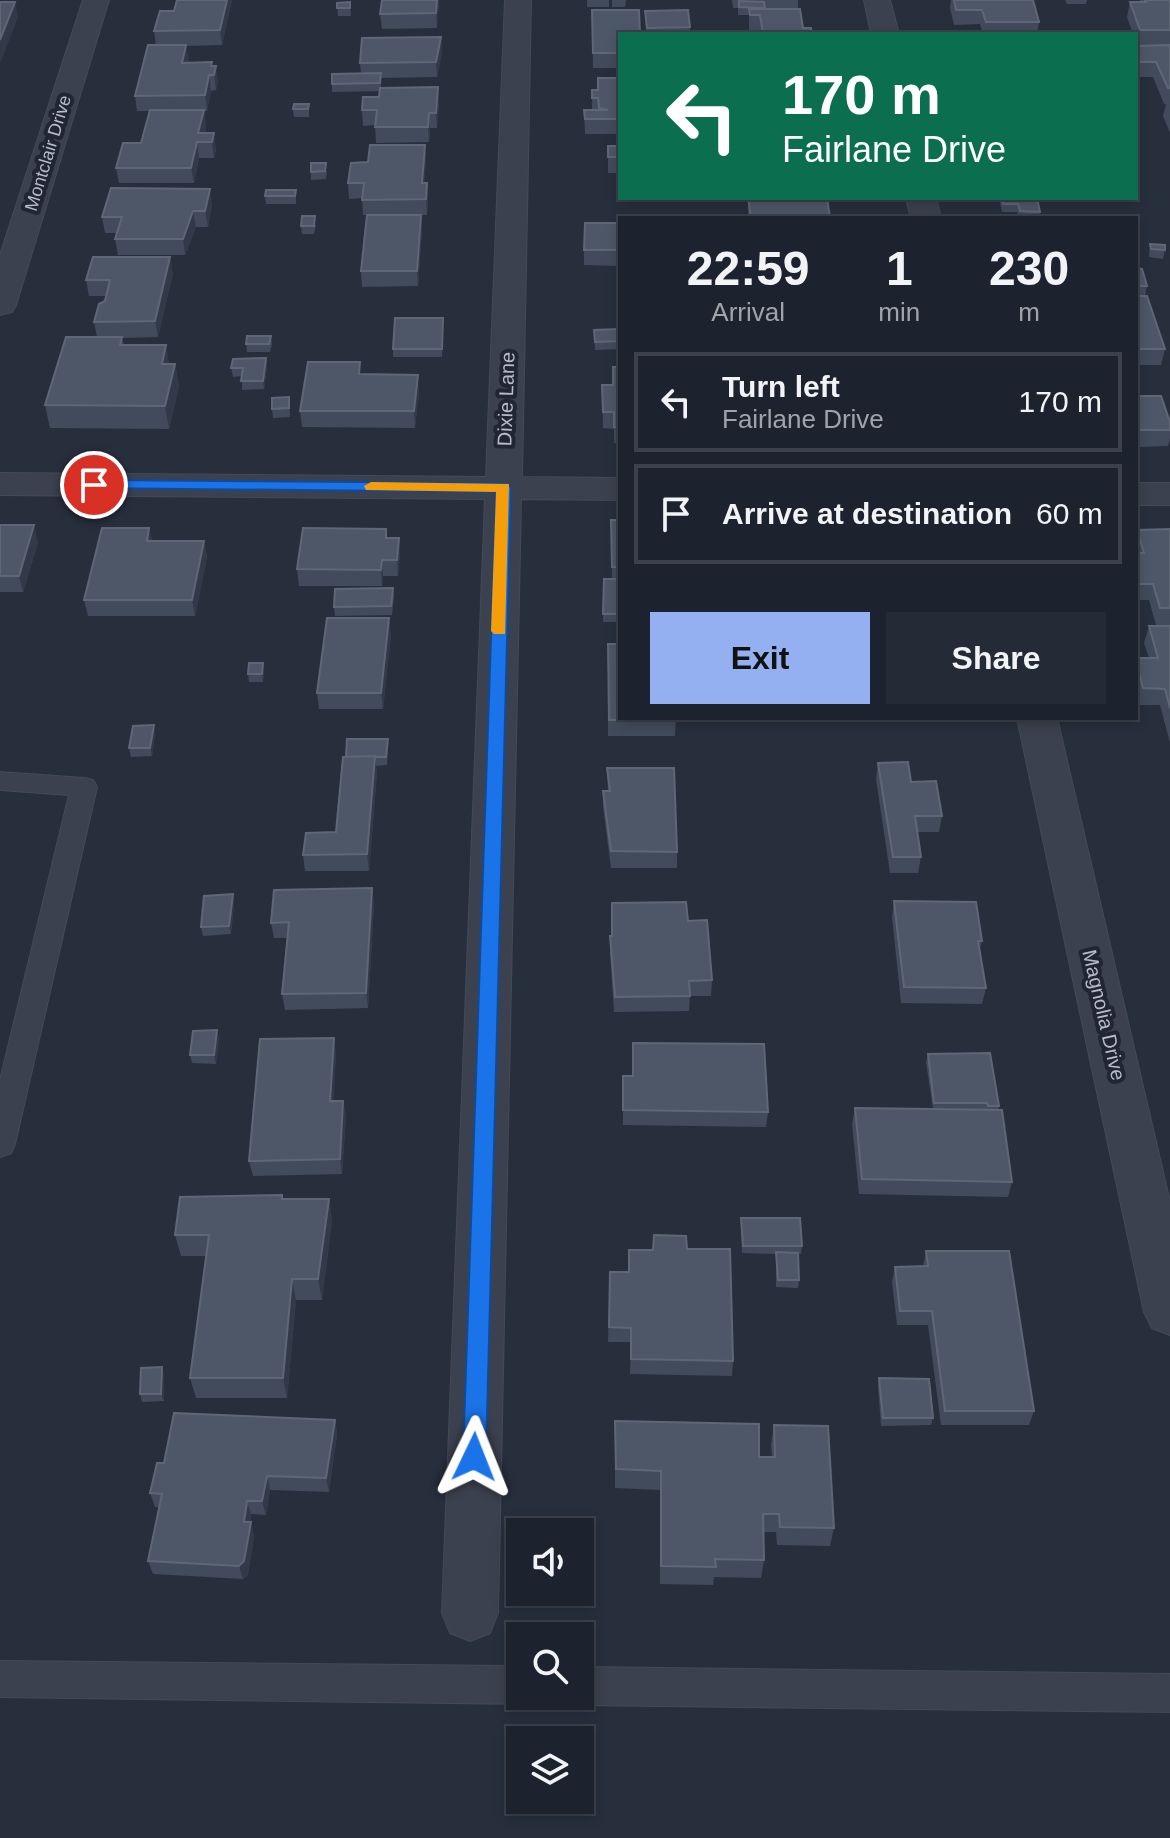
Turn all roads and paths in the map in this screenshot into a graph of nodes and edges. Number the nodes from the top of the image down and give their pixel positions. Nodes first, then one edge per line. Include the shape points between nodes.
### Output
1 (96, 0) edge
2 (518, 0) edge
3 (877, 0) edge
4 (885, 32) edge
5 (0, 305) edge
6 (0, 484) edge
7 (504, 487) junction
8 (618, 489) edge
9 (1138, 494) edge
10 (1170, 494) edge
11 (1037, 720) edge
12 (0, 781) edge
13 (0, 1144) edge
14 (1170, 1312) edge
15 (470, 1613) dead end
16 (0, 1679) edge
17 (506, 1685) edge
18 (594, 1686) edge
19 (1170, 1693) edge

1 - 5 street, Montclair Drive
2 - 7 street, Dixie Lane
3 - 4 street
6 - 7 street
7 - 8 street
7 - 15 street, Dixie Lane
9 - 10 street
11 - 14 street, Magnolia Drive
12 - 13 lane via 84,787
16 - 17 lane
18 - 19 lane

